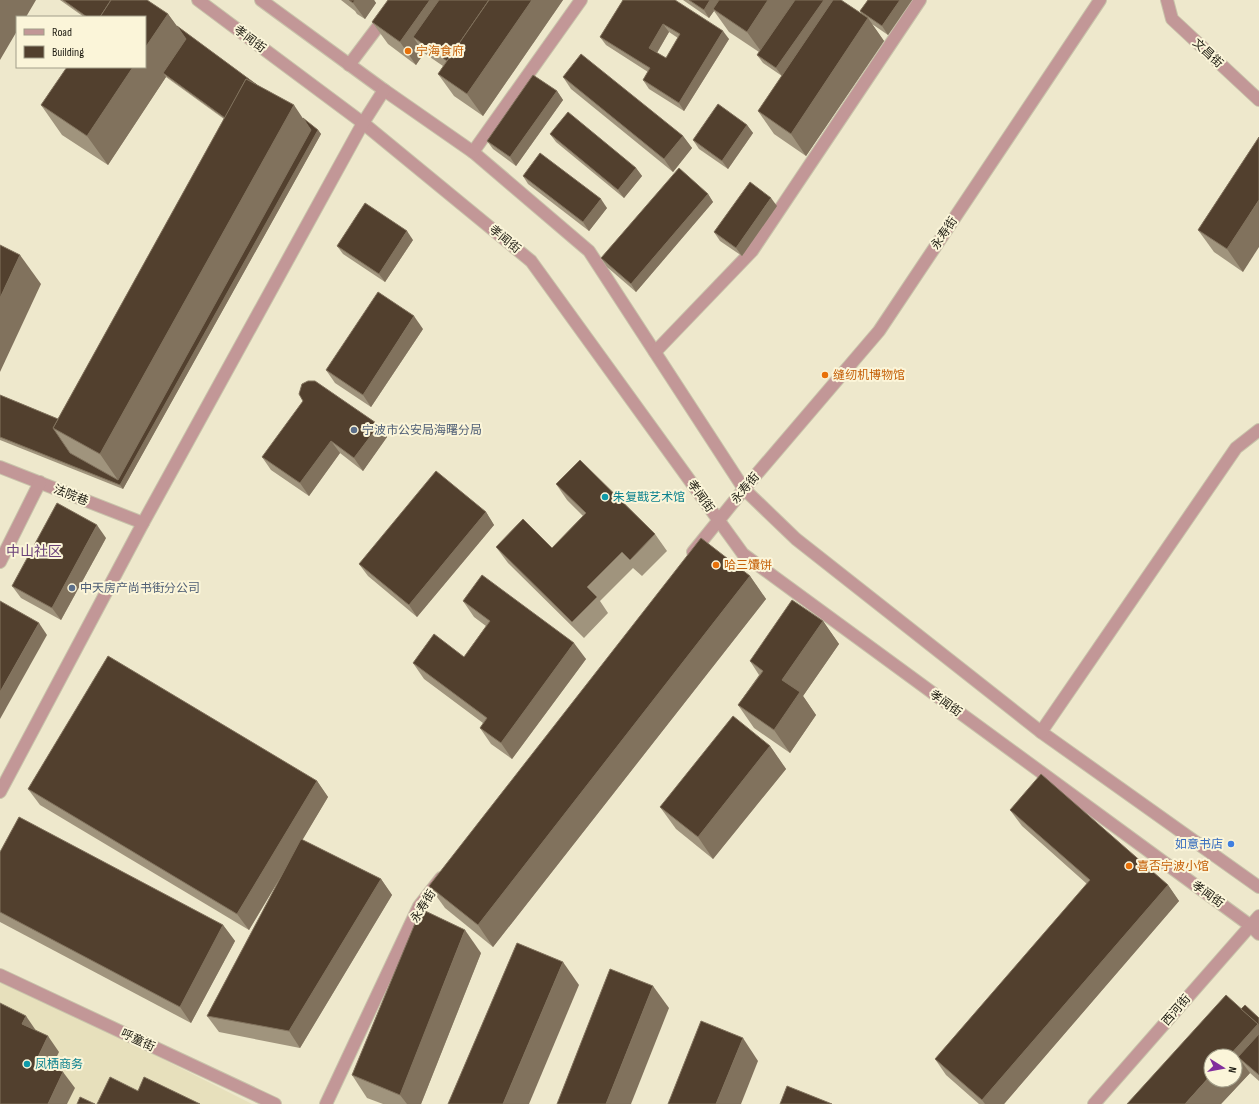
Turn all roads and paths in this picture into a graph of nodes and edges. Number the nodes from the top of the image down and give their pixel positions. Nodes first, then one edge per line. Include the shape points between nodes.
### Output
1 (198, 0) edge
2 (261, 0) edge
3 (398, 0) edge
4 (581, 0) edge
5 (920, 0) edge
6 (1100, 0) edge
7 (1167, 0) edge
8 (349, 65) junction
9 (384, 90) junction
10 (1259, 100) edge
11 (363, 123) junction
12 (473, 152) junction
13 (655, 352) junction
14 (1259, 430) edge
15 (0, 467) edge
16 (40, 482) junction
17 (744, 489) junction
18 (718, 520) junction
19 (143, 523) junction
20 (0, 562) edge
21 (684, 564) edge
22 (1041, 732) junction
23 (0, 792) edge
24 (448, 869) edge
25 (1259, 887) edge
26 (1259, 916) edge
27 (1255, 930) edge
28 (0, 975) edge
29 (275, 1104) edge
30 (326, 1104) edge
31 (1094, 1104) edge

1 - 11 street, 孝闻街
2 - 8 street
3 - 8 street
4 - 12 street
5 - 13 street via 752,251
6 - 17 street, 永寿街 via 879,331
7 - 10 street, 文昌街 via 1172,19
8 - 9 street
9 - 11 street
9 - 12 street
11 - 18 street, 孝闻街 via 531,261
11 - 19 street
12 - 13 street via 589,251
13 - 17 street
14 - 22 street via 1236,448
15 - 16 street, 法院巷
16 - 19 street, 法院巷
16 - 20 street
17 - 18 street, 永寿街
17 - 22 street via 796,539
18 - 21 street, 永寿街
18 - 27 street, 孝闻街 via 743,554
19 - 23 street
22 - 25 street
24 - 30 street, 永寿街 via 420,906
26 - 27 street, 西河街
27 - 31 street, 西河街
28 - 29 street, 呼童街

